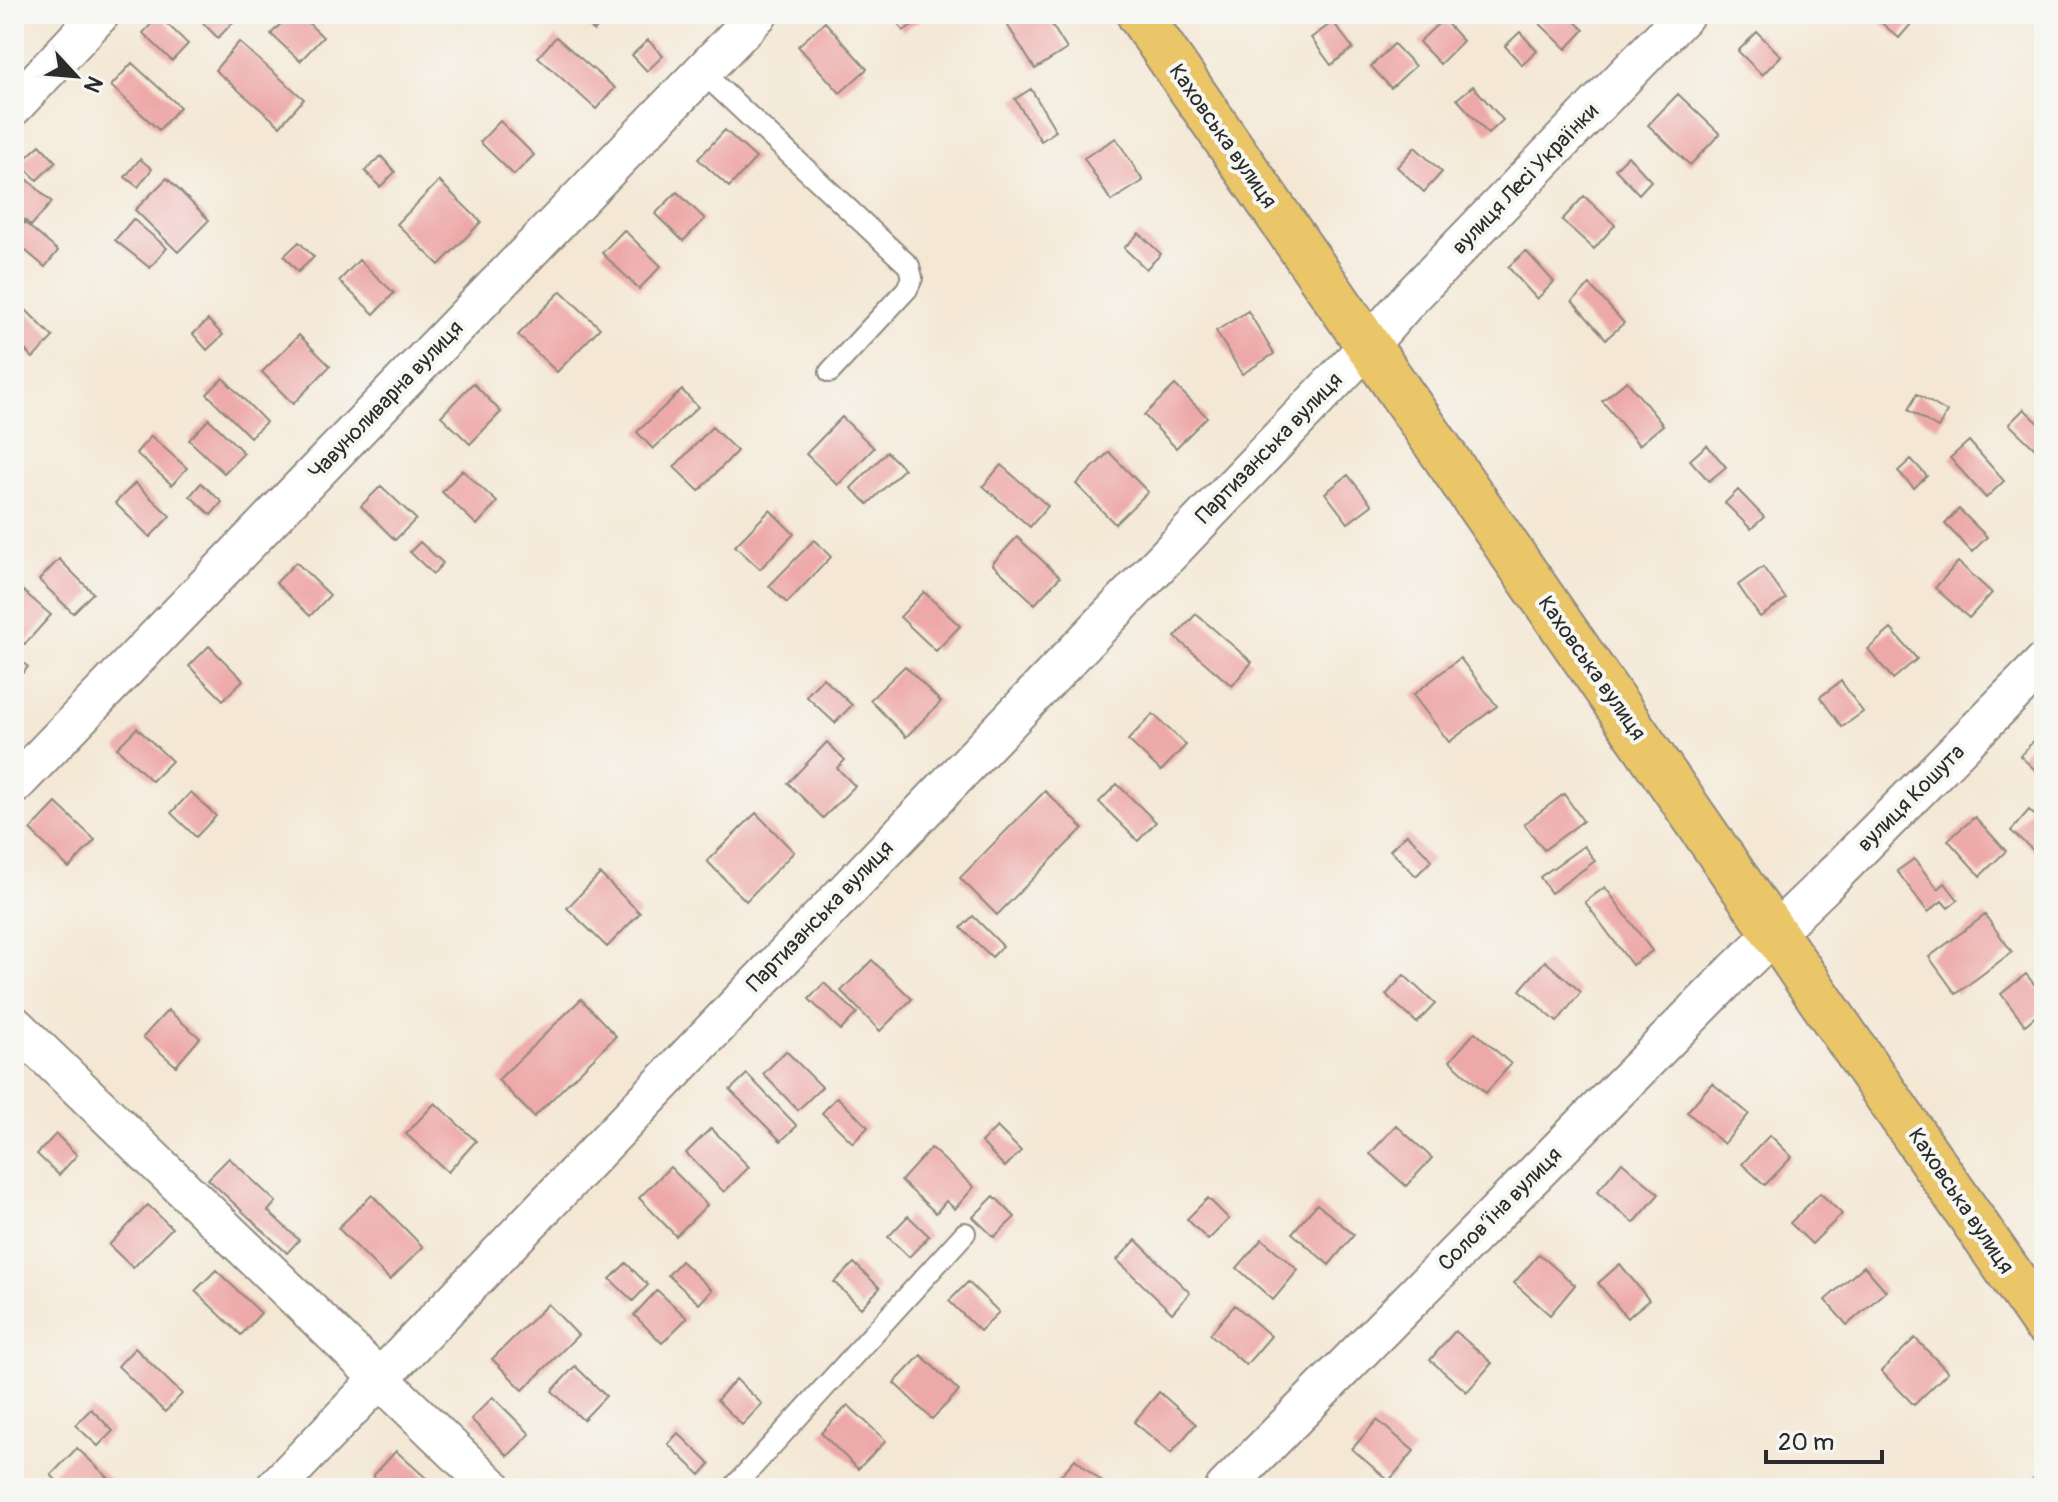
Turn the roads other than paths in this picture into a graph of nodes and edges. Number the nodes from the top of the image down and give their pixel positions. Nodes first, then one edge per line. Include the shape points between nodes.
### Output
1 (100, 14) edge
2 (758, 14) edge
3 (1139, 14) edge
4 (1685, 14) edge
5 (702, 72) junction
6 (14, 106) edge
7 (1368, 346) junction
8 (830, 372) dead end
9 (2044, 662) edge
10 (14, 785) edge
11 (1775, 930) junction
12 (14, 1025) edge
13 (965, 1233) dead end
14 (2044, 1323) edge
15 (378, 1378) junction
16 (275, 1488) edge
17 (493, 1488) edge
18 (733, 1488) edge
19 (1225, 1488) edge

1 - 6 street
2 - 5 street, Чавуноливарна вулиця
3 - 7 main road, Каховська вулиця
4 - 7 street, вулиця Лесі Українки
5 - 8 lane via 909,266 912,278 907,289
5 - 10 street, Чавуноливарна вулиця
7 - 11 main road, Каховська вулиця
7 - 15 street, Партизанська вулиця
9 - 11 street, вулиця Кошута
11 - 14 main road, Каховська вулиця
11 - 19 street, Соловʼїна вулиця
12 - 15 street
13 - 18 lane
15 - 16 street, Партизанська вулиця
15 - 17 street

